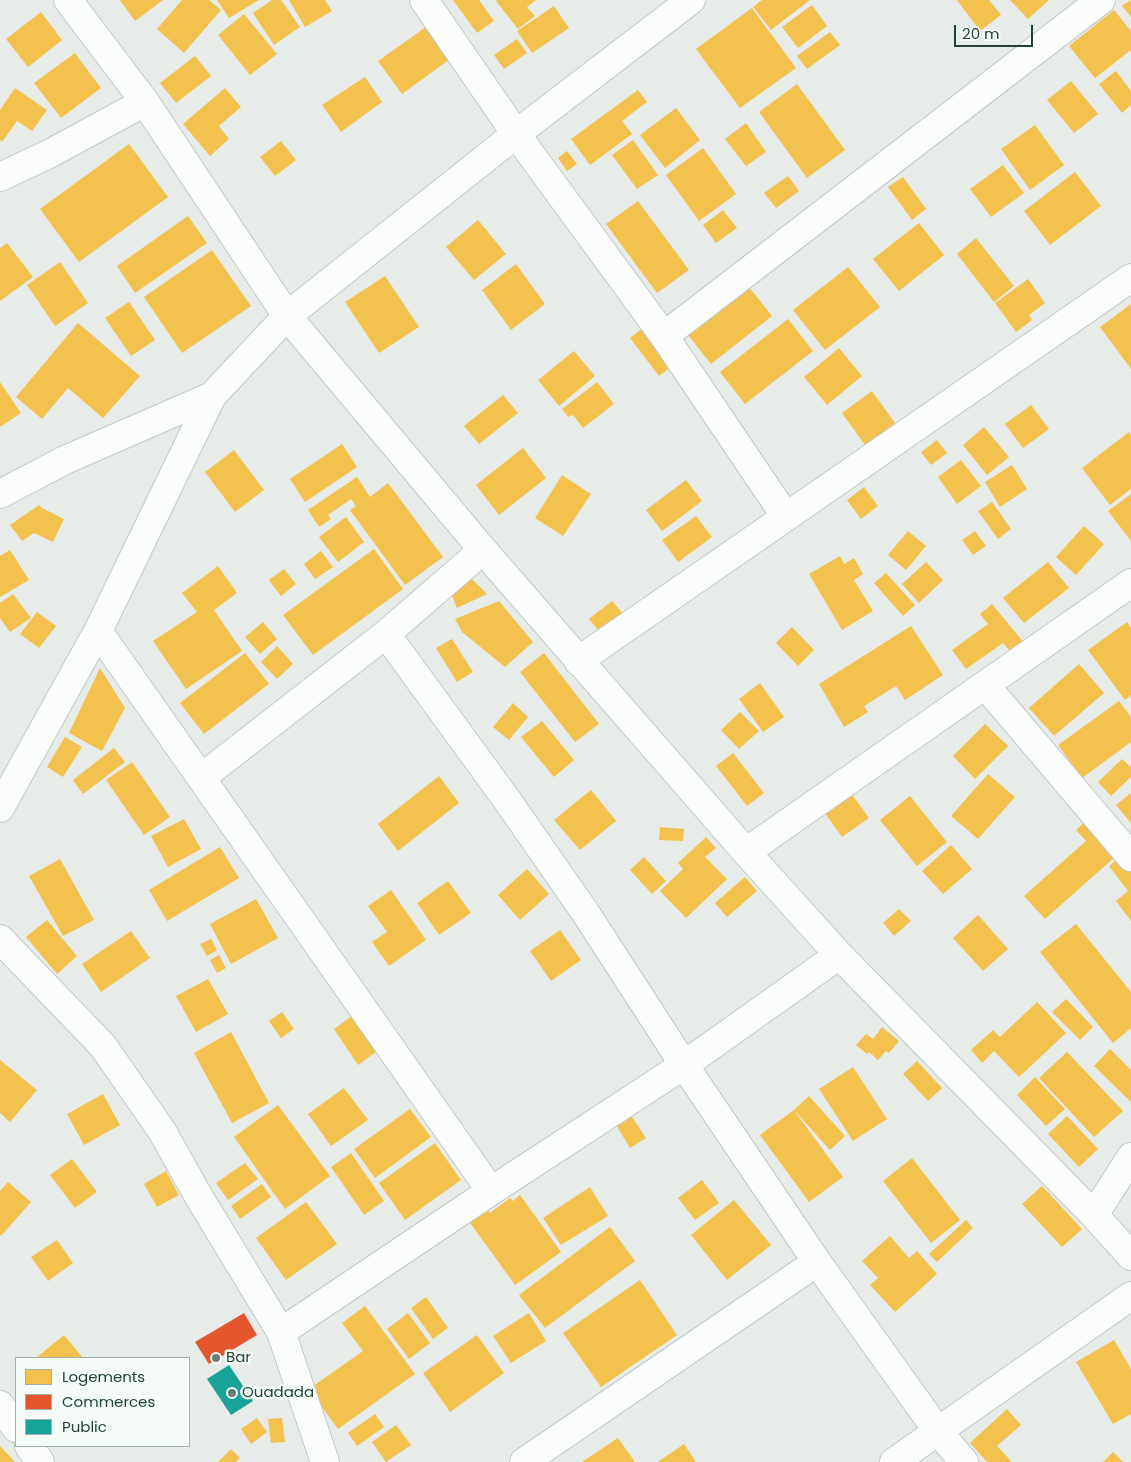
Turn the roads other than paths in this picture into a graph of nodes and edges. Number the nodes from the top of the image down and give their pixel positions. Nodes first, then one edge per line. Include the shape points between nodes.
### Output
1 (68, 0) edge
2 (424, 0) edge
3 (691, 0) edge
4 (1101, 0) edge
5 (145, 102) junction
6 (516, 134) junction
7 (0, 177) edge
8 (1131, 278) edge
9 (287, 316) junction
10 (664, 336) junction
11 (212, 396) junction
12 (0, 494) edge
13 (786, 517) junction
14 (483, 550) junction
15 (1131, 583) edge
16 (98, 631) junction
17 (386, 634) junction
18 (578, 660) junction
19 (985, 684) junction
20 (201, 778) junction
21 (0, 808) edge
22 (746, 852) junction
23 (1131, 857) edge
24 (0, 939) edge
25 (839, 955) junction
26 (684, 1065) junction
27 (1131, 1157) edge
28 (490, 1191) junction
29 (1094, 1215) junction
30 (1131, 1256) edge
31 (817, 1262) junction
32 (1131, 1296) edge
33 (281, 1332) junction
34 (0, 1405) edge
35 (15, 1427) edge
36 (937, 1430) junction
37 (30, 1447) edge
38 (40, 1462) edge
39 (325, 1462) edge
40 (524, 1462) edge
41 (894, 1462) edge
42 (964, 1462) edge

1 - 5 street
2 - 6 street
3 - 6 street
4 - 10 street
5 - 7 street
5 - 9 street
6 - 9 street
6 - 10 street
8 - 13 street
9 - 11 street
9 - 14 street
10 - 13 street
11 - 12 street via 64,460
11 - 16 street
13 - 18 street
14 - 17 street
14 - 18 street
15 - 19 street
16 - 20 street
16 - 21 street
17 - 20 street
17 - 26 street via 585,912
18 - 22 street
19 - 22 street
19 - 23 street
20 - 28 street
22 - 25 street
24 - 33 street via 103,1046 162,1131
25 - 26 street
25 - 29 street
26 - 28 street
26 - 31 street
27 - 29 street
28 - 33 street
29 - 30 street
31 - 36 street
31 - 40 street
32 - 36 street
33 - 39 street
34 - 35 street
36 - 41 street
36 - 42 street
37 - 38 street

